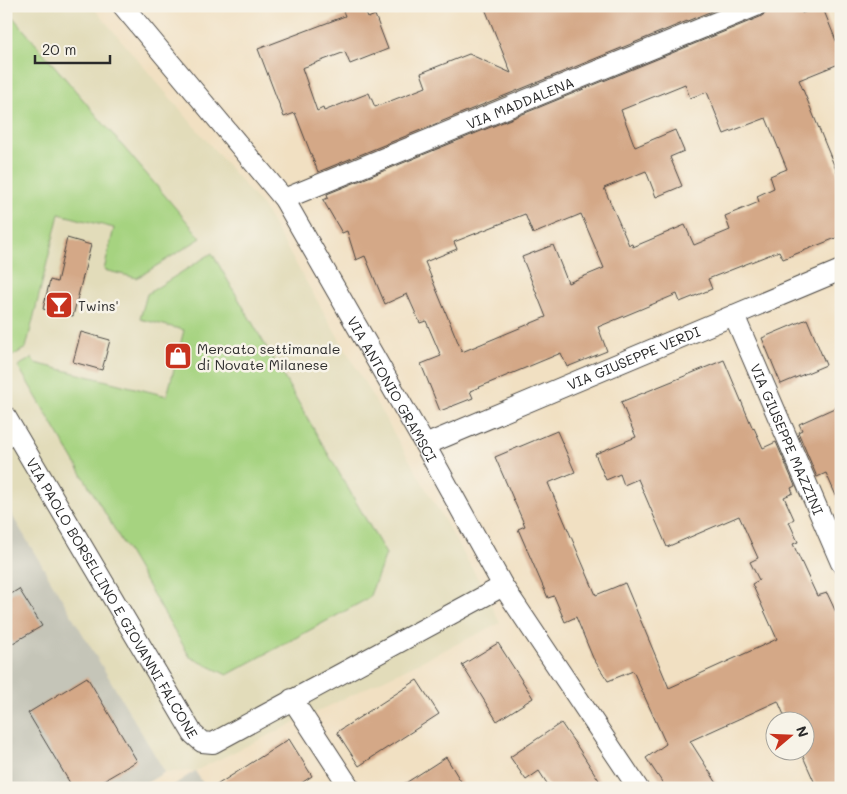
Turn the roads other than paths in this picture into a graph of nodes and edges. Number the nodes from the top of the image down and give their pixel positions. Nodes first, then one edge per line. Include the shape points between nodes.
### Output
1 (123, 6) edge
2 (756, 6) edge
3 (284, 199) junction
4 (841, 270) edge
5 (734, 315) junction
6 (6, 417) edge
7 (425, 445) junction
8 (841, 563) edge
9 (503, 586) junction
10 (292, 699) junction
11 (350, 788) edge
12 (638, 788) edge

1 - 3 street, VIA ANTONIO GRAMSCI
2 - 3 street, VIA MADDALENA
3 - 7 street, VIA ANTONIO GRAMSCI
4 - 5 street, VIA GIUSEPPE VERDI
5 - 7 street, VIA GIUSEPPE VERDI
5 - 8 street, VIA GIUSEPPE MAZZINI
6 - 10 street, VIA PAOLO BORSELLINO E GIOVANNI FALCONE via 197,738 213,743
7 - 9 street, VIA ANTONIO GRAMSCI
9 - 10 street, VIA PAOLO BORSELLINO E GIOVANNI FALCONE
9 - 12 street, VIA ANTONIO GRAMSCI
10 - 11 street

